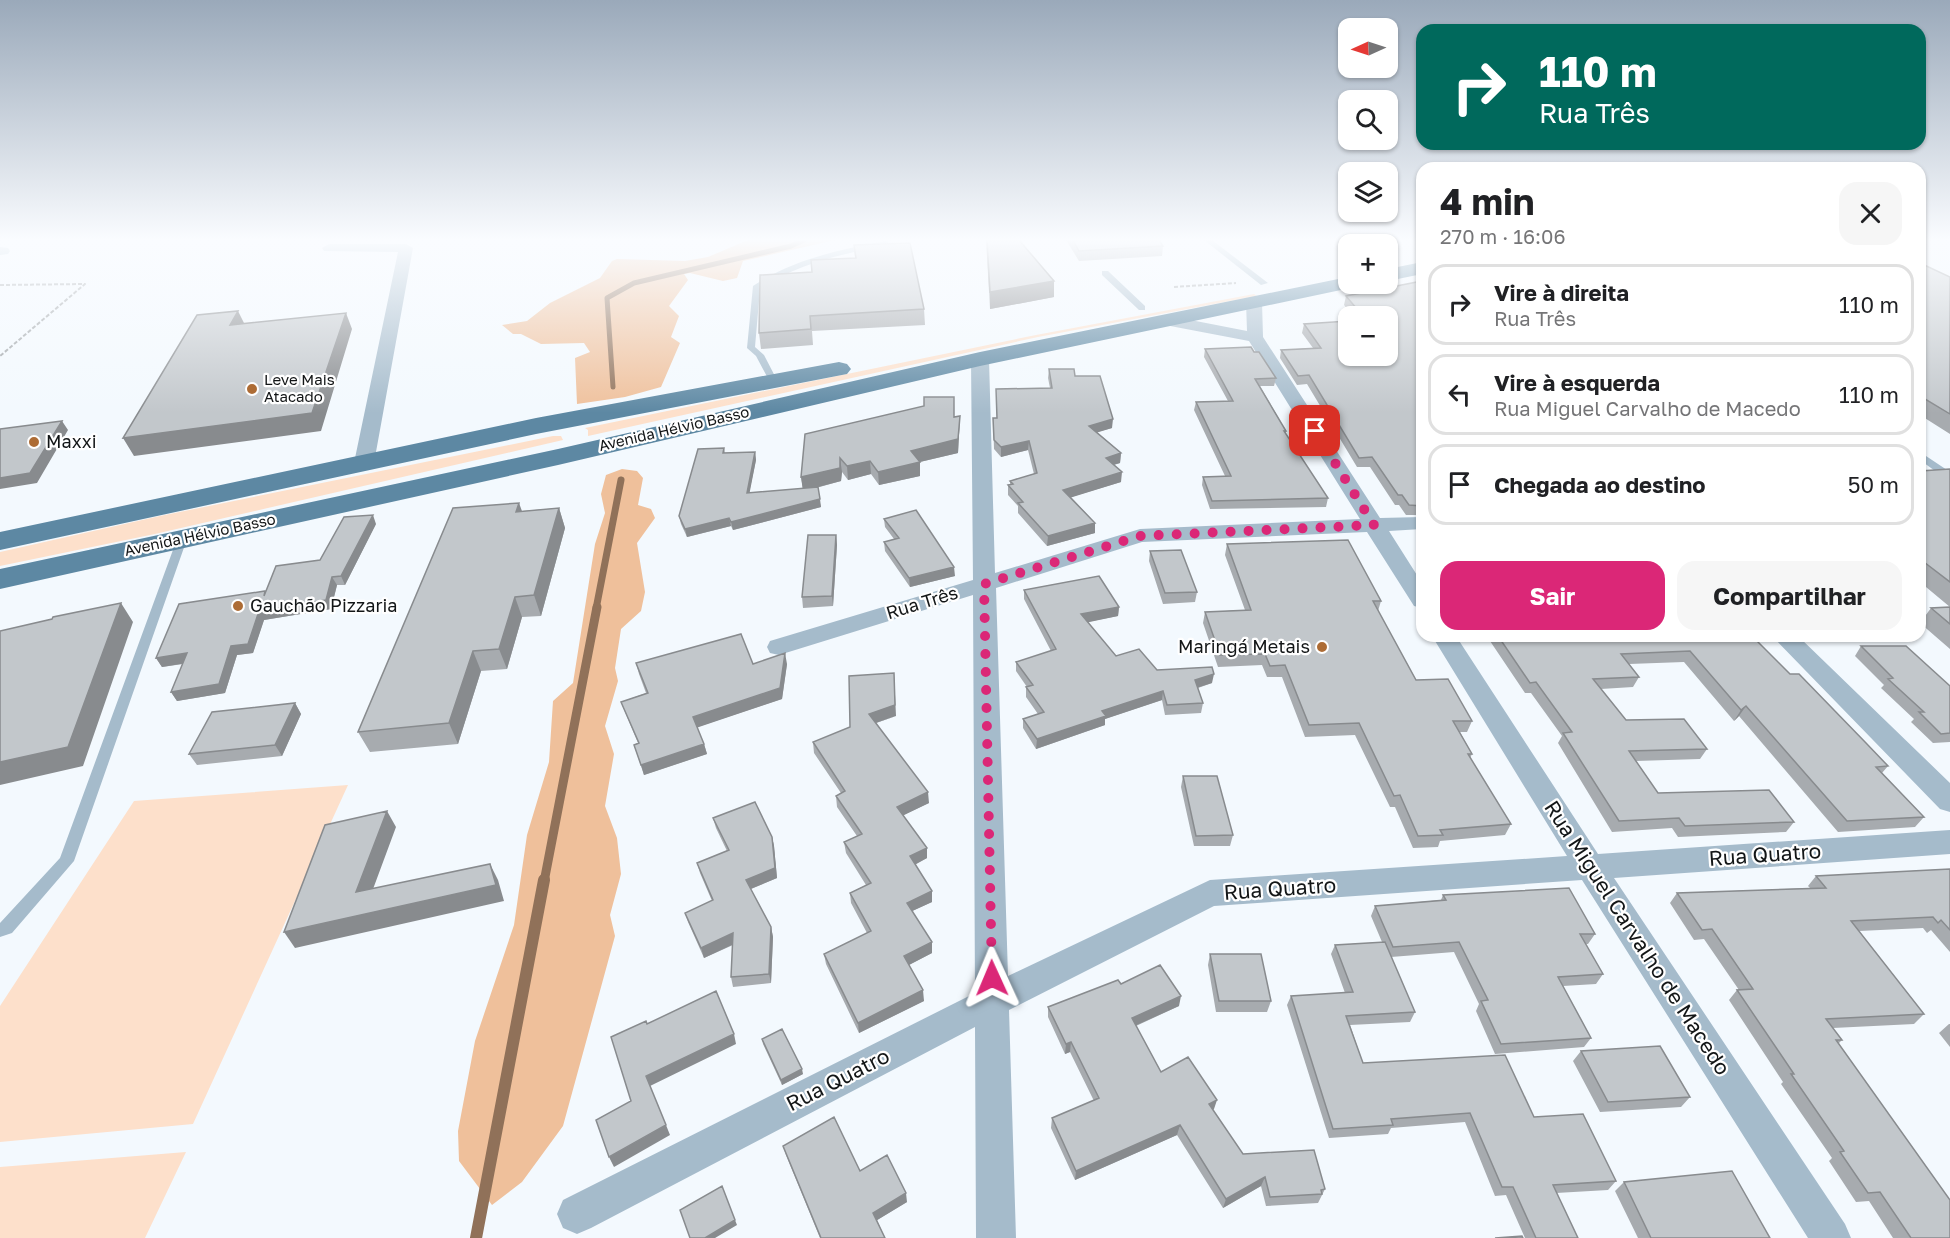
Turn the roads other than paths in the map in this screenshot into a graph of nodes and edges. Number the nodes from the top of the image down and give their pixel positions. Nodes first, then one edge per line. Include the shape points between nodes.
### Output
1 (396, 298) edge
2 (755, 298) edge
3 (1131, 298) edge
4 (1222, 298) edge
5 (1242, 298) edge
6 (1259, 298) edge
7 (1142, 308) junction
8 (1165, 320) junction
9 (1255, 337) junction
10 (980, 359) junction
11 (774, 382) junction
12 (536, 426) junction
13 (558, 457) junction
14 (1926, 459) edge
15 (364, 463) junction
16 (1948, 473) edge
17 (1929, 474) edge
18 (1416, 523) edge
19 (1374, 525) junction
20 (182, 539) junction
21 (0, 541) edge
22 (0, 579) edge
23 (984, 584) junction
24 (1416, 592) edge
25 (1448, 642) edge
26 (1790, 642) edge
27 (779, 647) dead end
28 (1950, 801) edge
29 (1950, 842) edge
30 (1590, 867) junction
31 (0, 930) edge
32 (992, 1001) junction
33 (577, 1214) dead end
34 (996, 1238) edge
35 (1831, 1238) edge

1 - 15 street
2 - 11 lane via 751,348 760,355
3 - 7 lane
4 - 7 main road, Avenida Hélvio Basso
5 - 8 main road, Avenida Hélvio Basso
6 - 9 street
7 - 11 main road, Avenida Hélvio Basso
8 - 9 street
8 - 10 main road, Avenida Hélvio Basso
9 - 19 street
10 - 13 main road, Avenida Hélvio Basso
10 - 23 street
11 - 12 main road, Avenida Hélvio Basso
12 - 13 main road via 575,435
12 - 15 main road, Avenida Hélvio Basso
13 - 20 main road, Avenida Hélvio Basso
14 - 16 lane
15 - 21 main road, Avenida Hélvio Basso
16 - 17 lane
18 - 19 street, Rua Três
19 - 23 street, Rua Três via 1140,536
19 - 24 street
20 - 22 main road, Avenida Hélvio Basso
20 - 31 lane via 66,861
23 - 27 street, Rua Três
23 - 32 street
25 - 30 street, Rua Miguel Carvalho de Macedo
26 - 28 street
29 - 30 street, Rua Quatro
30 - 32 street, Rua Quatro via 1210,893
30 - 35 street, Rua Miguel Carvalho de Macedo
32 - 33 street, Rua Quatro
32 - 34 street

